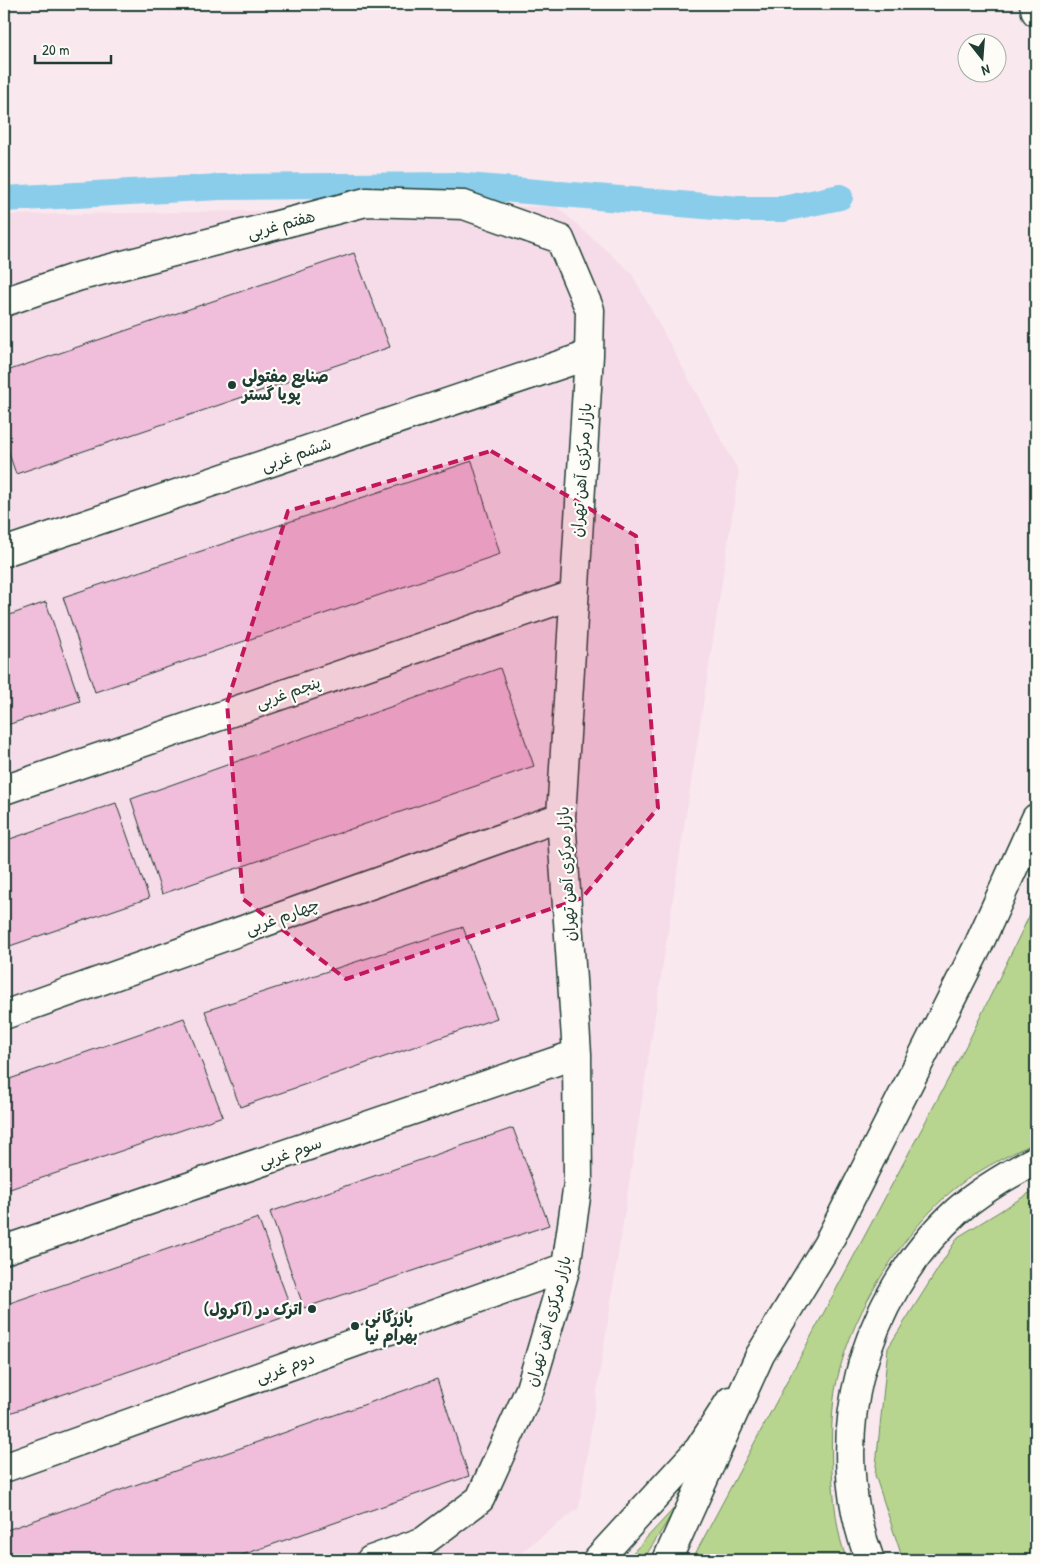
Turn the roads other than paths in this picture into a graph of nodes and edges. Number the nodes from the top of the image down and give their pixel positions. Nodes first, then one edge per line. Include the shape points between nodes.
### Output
1 (1034, 4) edge
2 (1036, 12) edge
3 (560, 239) joint
4 (4, 302) edge
5 (589, 355) junction
6 (4, 552) edge
7 (573, 595) junction
8 (4, 790) edge
9 (561, 817) junction
10 (1036, 818) edge
11 (4, 1015) edge
12 (577, 1054) junction
13 (1036, 1160) edge
14 (4, 1250) edge
15 (566, 1267) junction
16 (760, 1356) junction
17 (4, 1468) edge
18 (371, 1560) edge
19 (597, 1560) edge
20 (667, 1560) edge
21 (870, 1560) edge

1 - 2 main road
3 - 4 main road, هفتم غربی via 464,205 366,202 77,277
3 - 5 main road, بازار مرکزی آهن تهران via 590,310
5 - 6 main road, ششم غربی
5 - 7 main road, بازار مرکزی آهن تهران
7 - 8 main road, پنجم غربی
7 - 9 main road, بازار مرکزی آهن تهران
9 - 11 main road, چهارم غربی
9 - 12 main road, بازار مرکزی آهن تهران
10 - 16 main road via 978,946 827,1244
12 - 14 main road, سوم غربی
12 - 15 main road, بازار مرکزی آهن تهران via 578,1183
13 - 21 main road via 999,1180 957,1211 895,1285 876,1323 863,1356 857,1384 849,1469 862,1540
15 - 17 main road, دوم غربی
15 - 18 main road, بازار مرکزی آهن تهران via 530,1389 480,1499 424,1541
16 - 19 main road via 699,1449
16 - 20 main road

